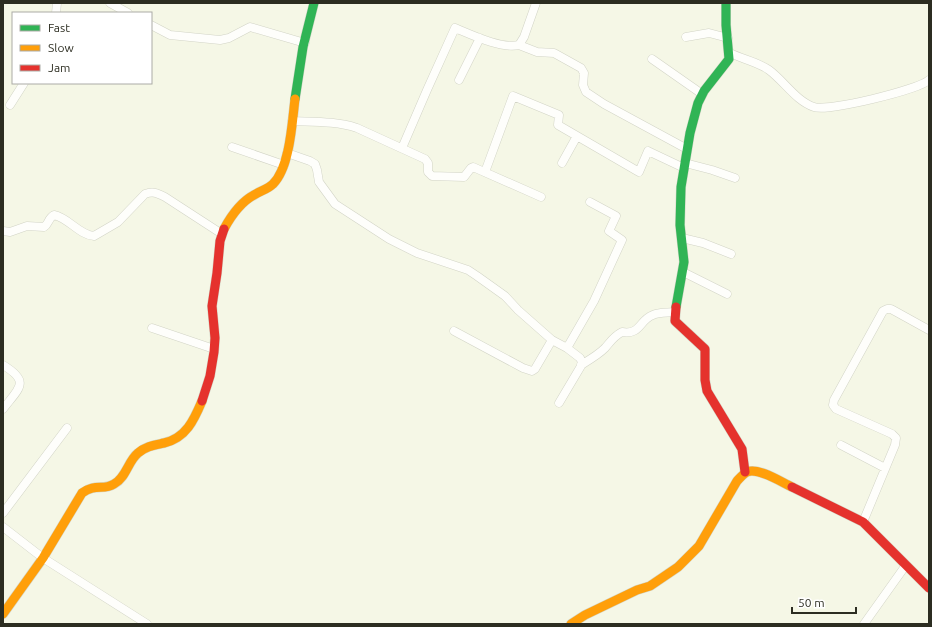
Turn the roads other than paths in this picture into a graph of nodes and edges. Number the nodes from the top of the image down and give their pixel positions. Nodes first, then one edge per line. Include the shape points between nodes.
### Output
1 (110, 3) edge
2 (314, 3) edge
3 (536, 3) edge
4 (726, 3) edge
5 (126, 12) edge
6 (152, 26) edge
7 (686, 37) dead end
8 (480, 38) junction
9 (728, 38) junction
10 (305, 43) junction
11 (519, 45) junction
12 (730, 53) junction
13 (652, 59) dead end
14 (459, 80) dead end
15 (929, 80) edge
16 (23, 84) edge
17 (702, 94) junction
18 (10, 105) dead end
19 (292, 121) junction
20 (577, 136) junction
21 (232, 147) dead end
22 (402, 148) junction
23 (687, 149) junction
24 (287, 153) junction
25 (562, 163) dead end
26 (284, 165) junction
27 (684, 165) junction
28 (485, 172) junction
29 (735, 178) dead end
30 (542, 198) dead end
31 (590, 202) dead end
32 (3, 231) edge
33 (222, 234) junction
34 (682, 238) junction
35 (731, 254) dead end
36 (683, 272) junction
37 (727, 294) dead end
38 (675, 312) junction
39 (152, 328) dead end
40 (929, 330) edge
41 (454, 331) dead end
42 (552, 340) junction
43 (567, 348) junction
44 (214, 349) junction
45 (3, 365) edge
46 (581, 365) junction
47 (559, 403) dead end
48 (3, 409) edge
49 (67, 428) dead end
50 (841, 445) dead end
51 (885, 468) junction
52 (745, 472) junction
53 (3, 513) edge
54 (862, 522) junction
55 (3, 527) edge
56 (43, 558) junction
57 (906, 565) junction
58 (929, 588) edge
59 (3, 614) edge
60 (147, 624) edge
61 (571, 624) edge
62 (864, 624) edge

1 - 5 street
2 - 10 street
3 - 11 street
4 - 9 street
6 - 10 street via 170,35 220,40 250,28
7 - 9 street via 709,33
8 - 11 street via 512,46
8 - 14 street
8 - 22 street via 455,28
9 - 12 street
10 - 19 street
11 - 23 street via 537,52 554,53 581,68 586,92
12 - 15 street via 770,70 799,98 819,109 915,87
12 - 17 street via 725,65
13 - 17 street
16 - 18 street
17 - 23 street
19 - 22 street via 346,124
19 - 24 street
20 - 25 street
20 - 27 street via 639,172 648,151
20 - 28 street via 558,125 559,115 513,96
21 - 26 street
22 - 28 street via 427,161 428,172 432,176 464,177 473,167
23 - 27 street
24 - 26 street
24 - 42 street via 314,164 319,182 335,204 389,239 417,253 468,270 505,296
26 - 33 street via 273,184 242,204
27 - 29 street via 712,170
27 - 34 street via 680,202
28 - 30 street
31 - 43 street via 616,216 609,231 622,240 594,301
32 - 33 street via 10,232 27,226 44,227 54,216 94,236 118,222 145,194 156,192
33 - 44 street via 212,311
34 - 35 street
34 - 36 street
36 - 37 street
36 - 38 street
38 - 46 street via 653,315 637,330 622,332
38 - 52 street via 675,321 705,349 707,391 742,449
39 - 44 street
40 - 51 street via 887,308 834,400 833,405 836,409 896,438
41 - 42 street via 532,371
42 - 43 street
43 - 46 street via 580,358
44 - 56 street via 204,394 195,417 184,433 176,440 146,447 139,452 114,485 87,488
45 - 48 street via 18,376 21,382
46 - 47 street
49 - 53 street
50 - 51 street
51 - 54 street
52 - 54 street via 755,471 767,475
52 - 61 street via 737,481 699,546 678,567 650,586 584,615
54 - 57 street
55 - 56 street
56 - 59 street
56 - 60 street
57 - 58 street
57 - 62 street

